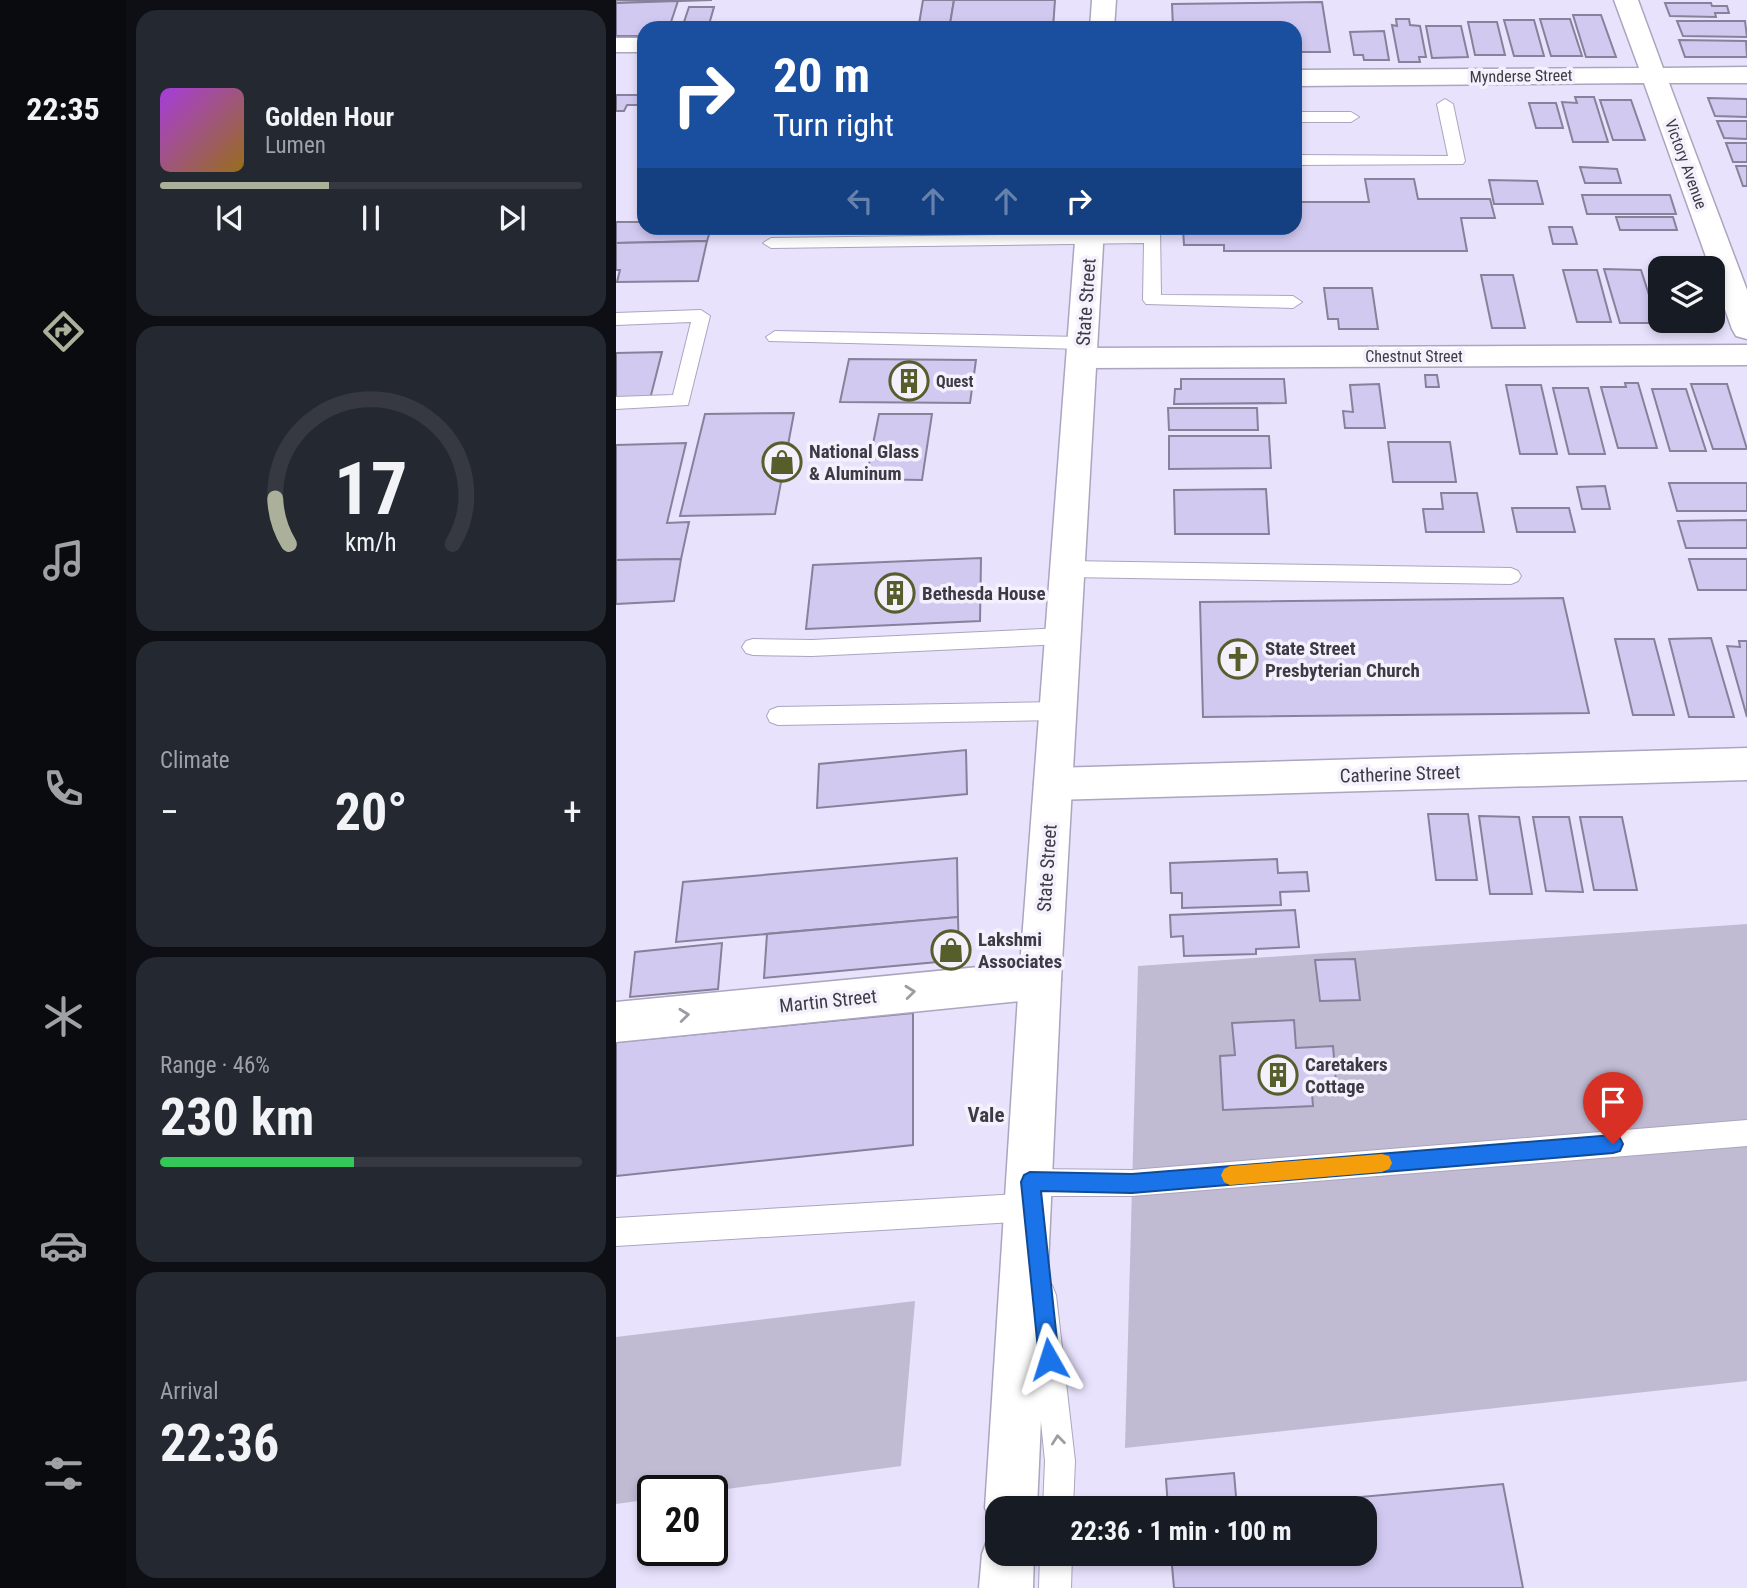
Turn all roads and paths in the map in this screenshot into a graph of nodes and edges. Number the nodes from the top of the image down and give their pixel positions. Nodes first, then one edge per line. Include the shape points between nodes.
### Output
1 (1104, 0) edge
2 (1626, 0) edge
3 (1102, 21) edge
4 (637, 44) edge
5 (616, 45) edge
6 (1653, 75) junction
7 (1747, 75) edge
8 (1302, 78) edge
9 (1444, 104) dead end
10 (1302, 117) edge
11 (1351, 117) dead end
12 (1302, 160) edge
13 (1026, 235) edge
14 (1090, 235) edge
15 (1152, 235) edge
16 (771, 243) dead end
17 (1293, 302) dead end
18 (616, 319) edge
19 (1747, 329) edge
20 (775, 337) dead end
21 (1082, 351) junction
22 (1747, 355) edge
23 (616, 403) edge
24 (1067, 569) junction
25 (1511, 576) dead end
26 (1063, 636) junction
27 (753, 647) dead end
28 (1058, 711) junction
29 (778, 716) dead end
30 (1747, 764) edge
31 (1053, 784) junction
32 (1040, 979) junction
33 (616, 1022) edge
34 (1747, 1133) edge
35 (1030, 1194) junction
36 (616, 1232) edge
37 (1012, 1496) edge
38 (1059, 1496) edge
39 (1037, 1566) edge
40 (1016, 1579) edge

1 - 3 street
2 - 6 street, Victory Avenue
4 - 5 street
6 - 7 street, Mynderse Street
6 - 8 street, Mynderse Street
6 - 19 street, Victory Avenue
9 - 12 lane via 1457,161
10 - 11 lane
13 - 16 lane
14 - 21 street, State Street
15 - 17 lane via 1152,300
18 - 23 lane via 701,316 681,401
20 - 21 lane
21 - 22 street, Chestnut Street
21 - 24 street, State Street
24 - 25 lane
24 - 26 street, State Street
26 - 27 lane
26 - 28 street, State Street
28 - 29 lane
28 - 31 street, State Street
30 - 31 street, Catherine Street
31 - 32 street, State Street
33 -> 32 street, Martin Street
32 - 35 street, State Street
34 - 35 lane
35 - 36 lane
35 - 37 street, State Street
38 -> 35 lane via 1060,1461
39 - 40 lane

